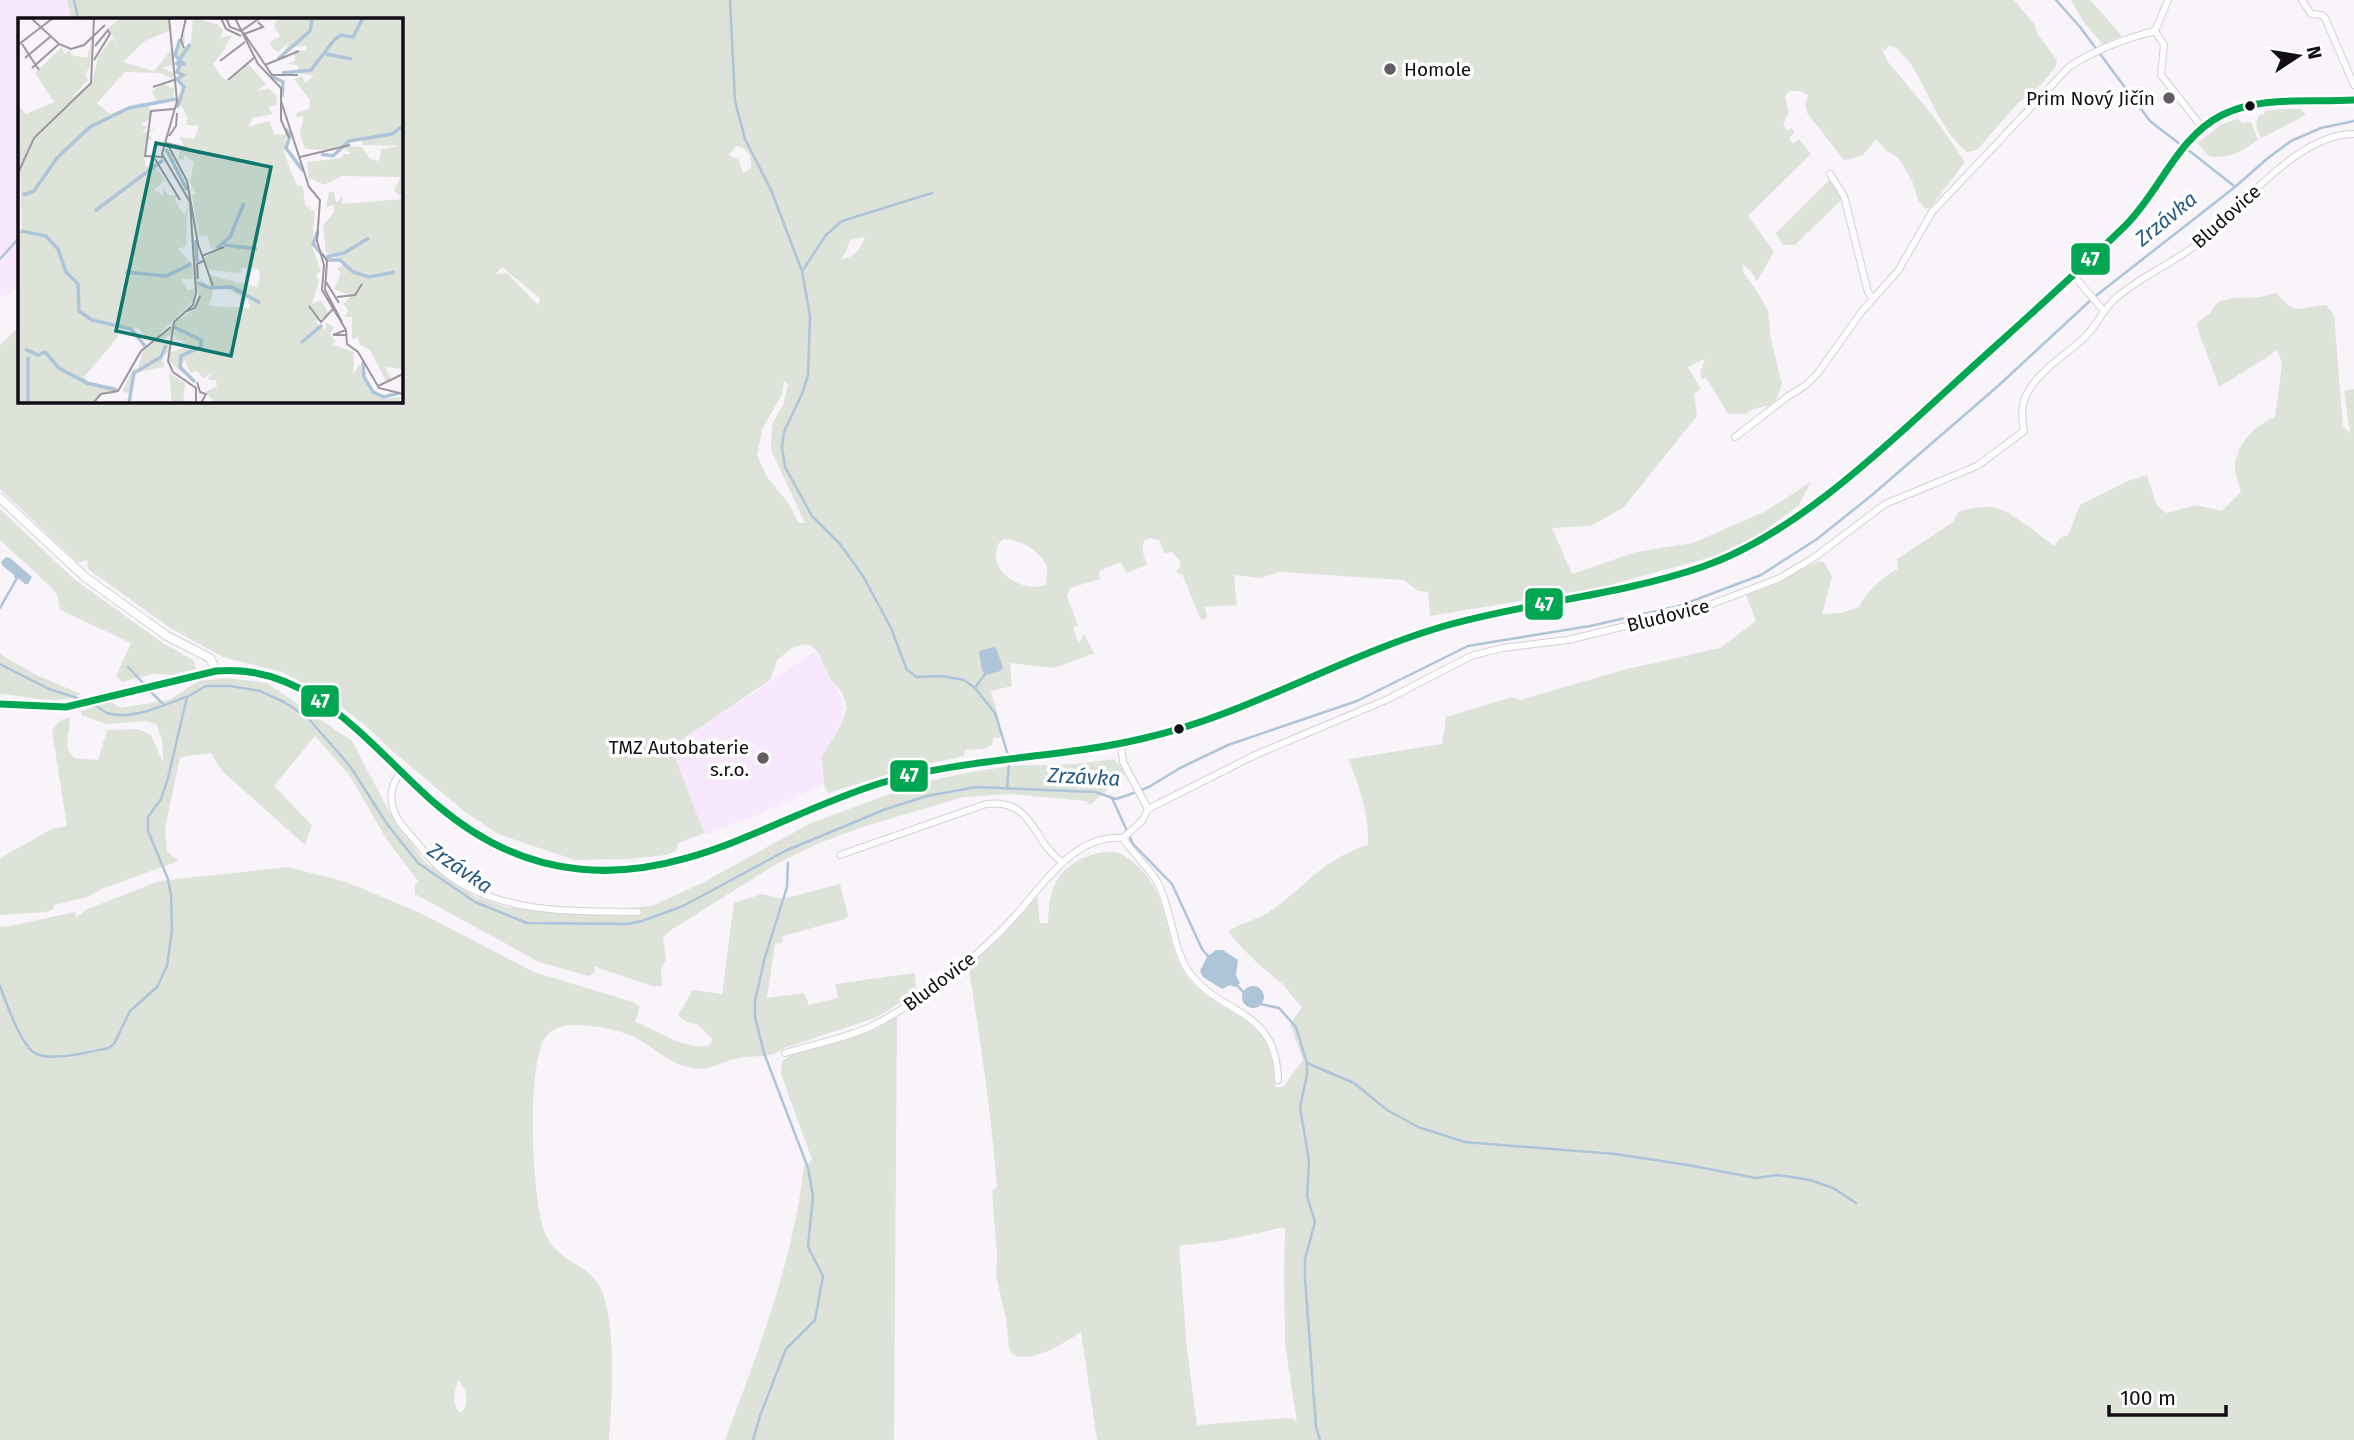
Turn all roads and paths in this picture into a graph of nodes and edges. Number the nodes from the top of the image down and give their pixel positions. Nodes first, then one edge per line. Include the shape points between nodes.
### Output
1 (2168, 0) edge
2 (2302, 0) edge
3 (2155, 31) junction
4 (2354, 85) edge
5 (2354, 100) edge
6 (2202, 127) junction
7 (2354, 134) edge
8 (1830, 174) dead end
9 (2073, 275) junction
10 (1873, 299) junction
11 (2101, 308) junction
12 (1735, 437) dead end
13 (0, 498) edge
14 (216, 671) junction
15 (0, 704) edge
16 (1121, 743) junction
17 (402, 771) junction
18 (1147, 806) junction
19 (1123, 838) junction
20 (841, 855) dead end
21 (1062, 862) junction
22 (638, 912) dead end
23 (785, 1053) dead end
24 (1278, 1080) dead end

1 - 3 street
2 - 4 street via 2311,14 2325,18
3 - 6 street via 2164,45 2161,75
3 - 10 street via 2114,43 2068,67 1931,212 1898,271
5 - 6 main road via 2261,104 2226,113
6 - 9 main road via 2143,207
7 - 11 street, Bludovice via 2319,142 2290,160 2199,243
8 - 10 street via 1844,196
9 - 11 street
9 - 16 main road via 1856,470 1775,532 1735,554 1631,588 1442,627 1216,716
10 - 12 street via 1818,373
11 - 18 street, Bludovice via 2099,322 2030,387 2022,406 2024,431 1977,466 1885,504 1780,578 1675,614 1567,640 1471,656
13 - 14 street via 85,577 167,636 211,659
14 - 15 main road via 54,708
14 - 17 main road via 261,673 307,692 350,723
16 - 17 main road via 961,765 877,784 688,859 621,870 559,867 508,851 450,816
16 - 18 street via 1122,759
17 - 22 street via 390,796 399,822 442,869 476,893 529,906
18 - 19 street, Bludovice via 1143,821
19 - 21 street, Bludovice via 1094,842
19 - 24 street via 1160,887 1188,971 1258,1026 1271,1044
20 - 21 street via 986,804 1007,803 1033,825 1046,849
21 - 23 street, Bludovice via 998,936 905,1007 870,1027

